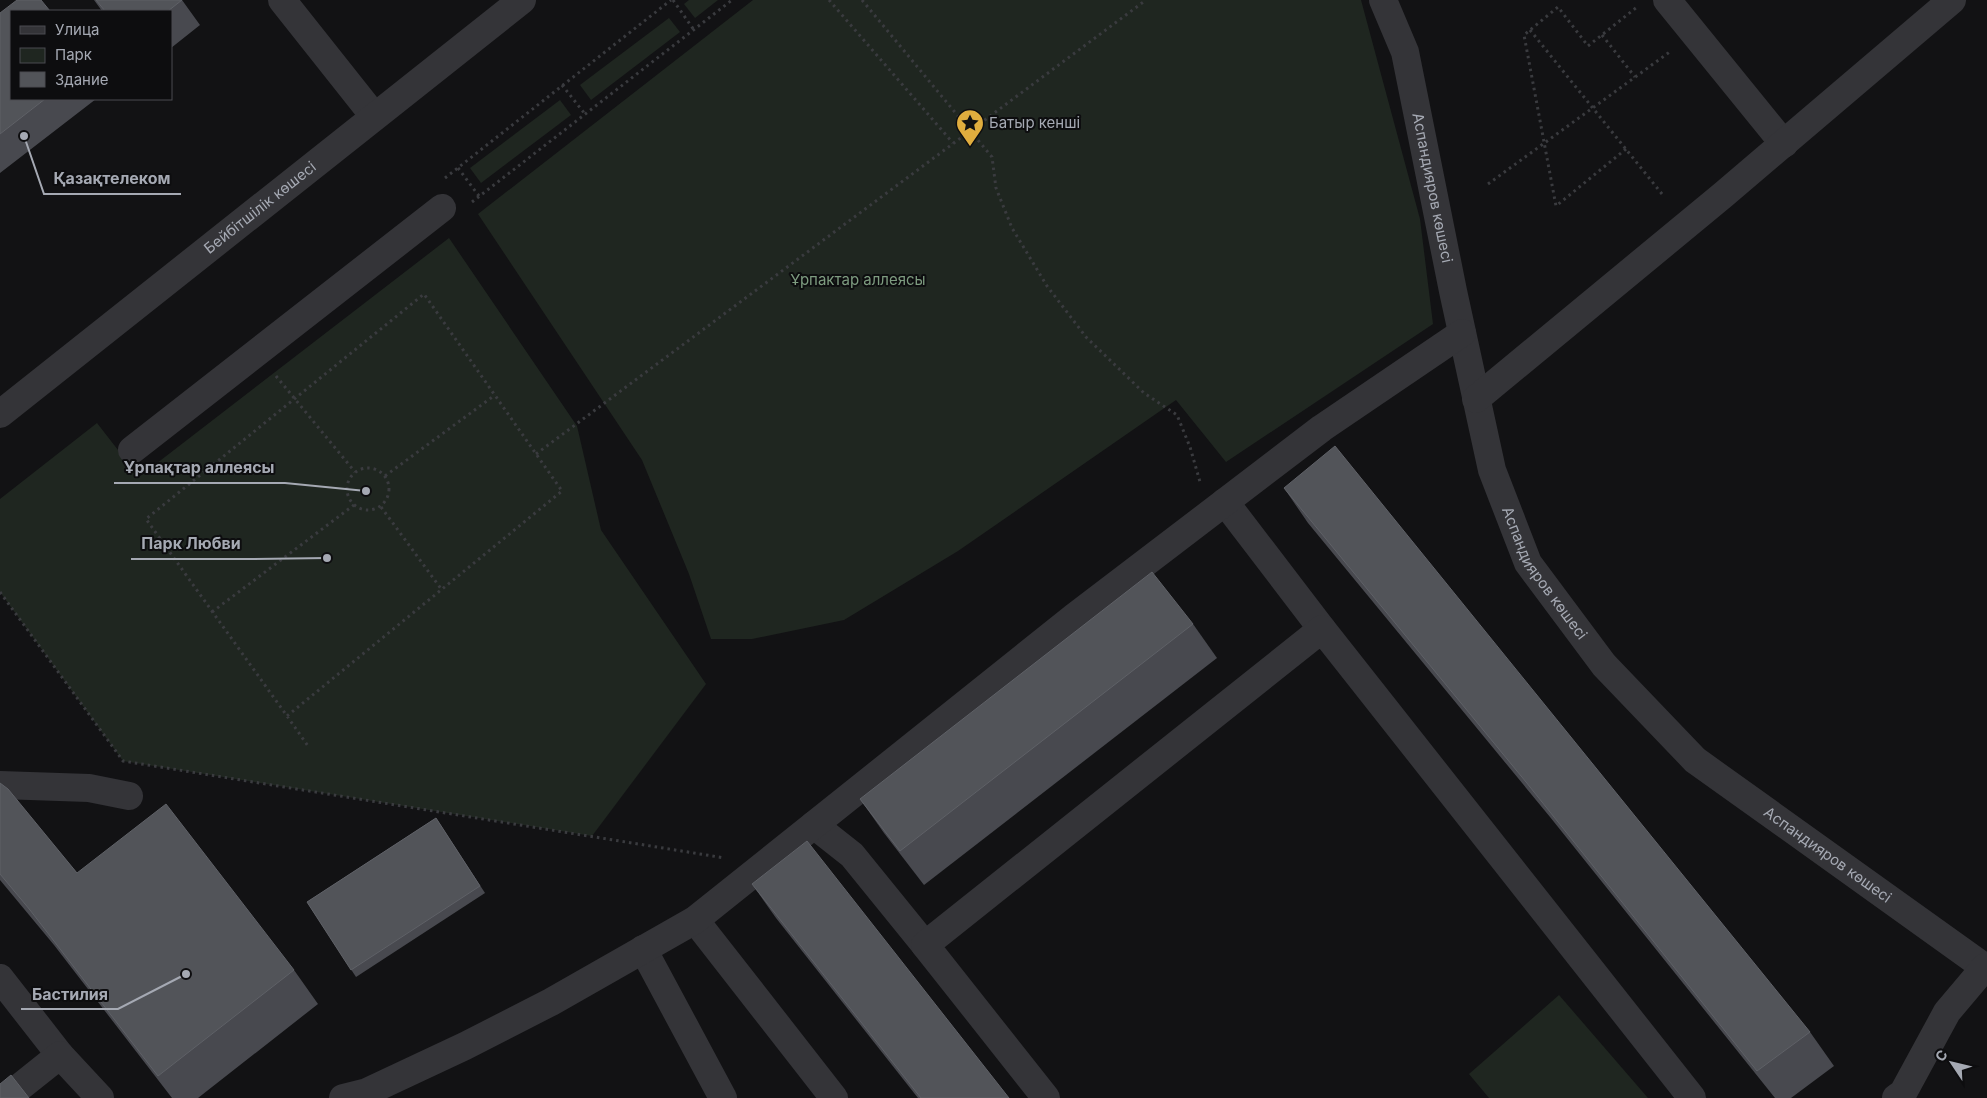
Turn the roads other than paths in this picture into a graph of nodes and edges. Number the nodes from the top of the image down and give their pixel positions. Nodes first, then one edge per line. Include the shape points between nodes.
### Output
1 (282, 0) edge
2 (522, 0) edge
3 (1383, 0) edge
4 (1667, 0) edge
5 (1952, 0) edge
6 (374, 116) junction
7 (1784, 144) junction
8 (453, 208) road end
9 (1462, 333) junction
10 (1476, 398) junction
11 (4, 403) edge
12 (132, 450) dead end
13 (1226, 502) junction
14 (1322, 629) junction
15 (0, 785) edge
16 (129, 796) dead end
17 (814, 825) junction
18 (695, 920) junction
19 (925, 945) junction
20 (643, 949) junction
21 (1986, 968) edge
22 (0, 978) edge
23 (60, 1055) junction
24 (6, 1098) edge
25 (100, 1098) edge
26 (343, 1098) edge
27 (723, 1098) edge
28 (834, 1098) edge
29 (1046, 1098) edge
30 (1692, 1098) edge
31 (1896, 1098) edge

1 - 6 street
2 - 6 street, Бейбітшілік көшесі
3 - 9 street, Аспандияров көшесі via 1405,52
4 - 7 street
5 - 7 street
6 - 11 street, Бейбітшілік көшесі
7 - 10 street
8 - 12 street
9 - 10 street, Аспандияров көшесі
9 - 13 street via 1322,428
10 - 21 street, Аспандияров көшесі via 1492,470 1528,563 1604,665 1695,760
13 - 14 street
13 - 17 street via 1073,618
14 - 19 street
14 - 30 street
15 - 16 street via 89,788
17 - 18 street
17 - 19 street via 852,855
18 - 20 street
18 - 28 street
19 - 29 street
20 - 26 street via 551,1002 465,1046 368,1092
20 - 27 street
21 - 31 street via 1947,1012 1903,1093
22 - 23 street
23 - 24 street
23 - 25 street

